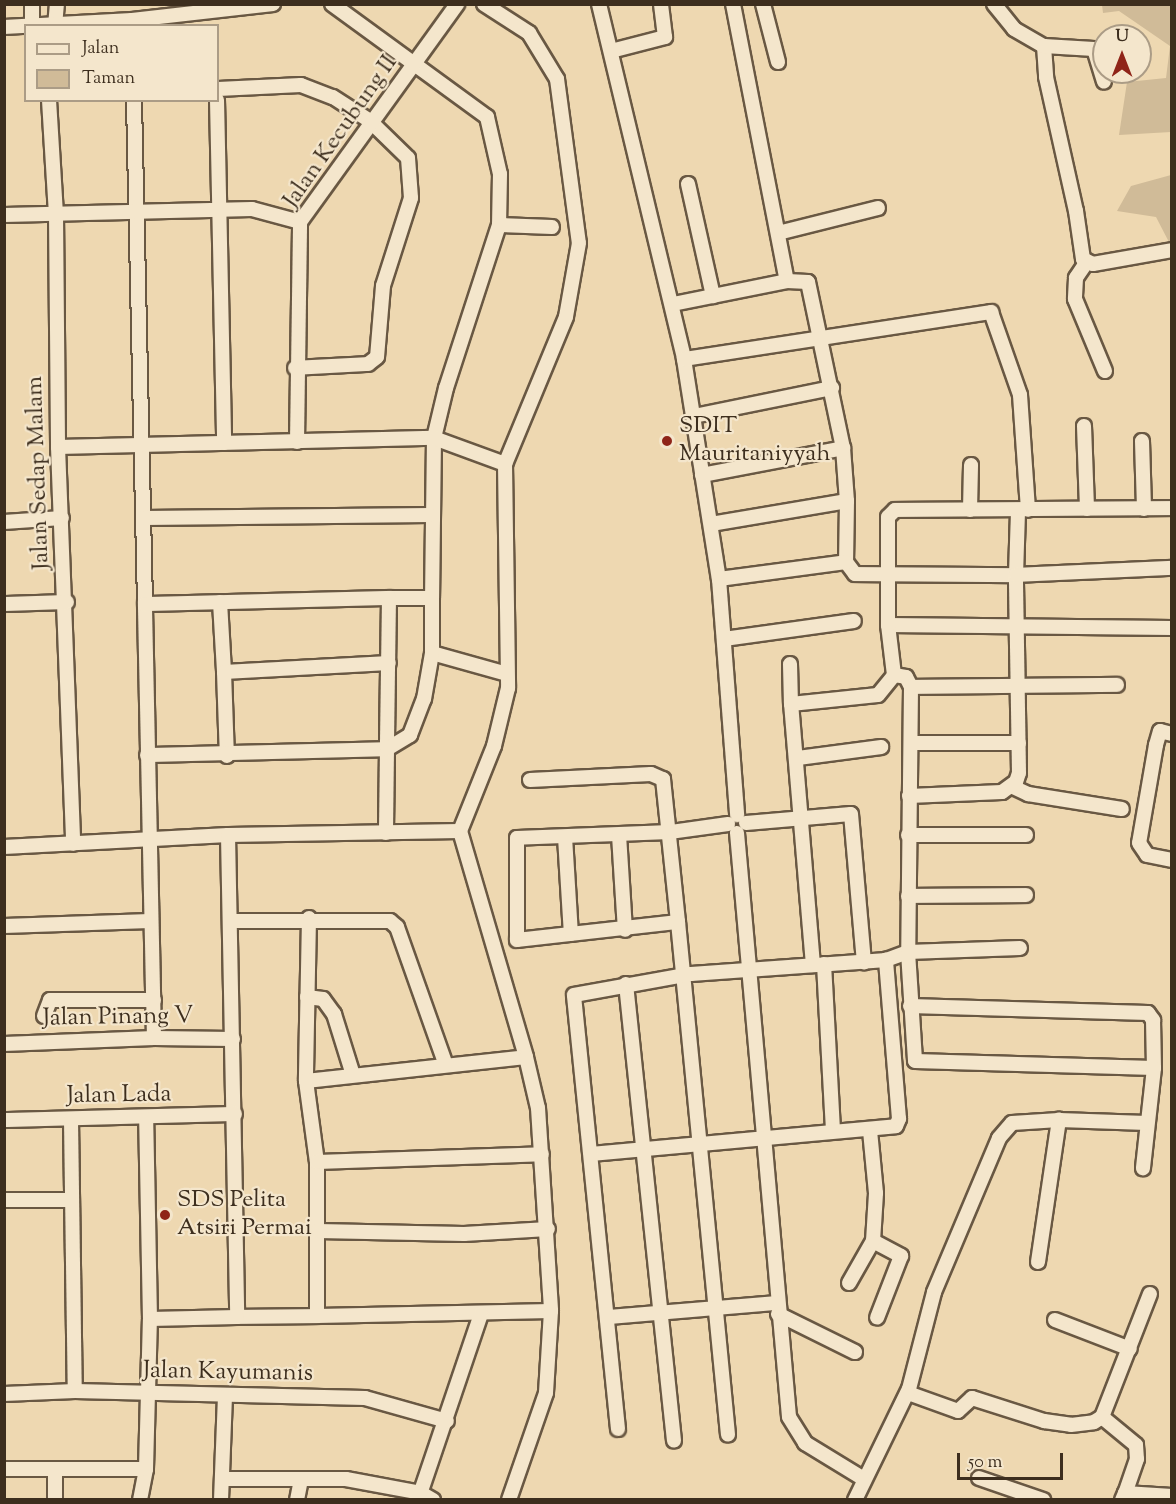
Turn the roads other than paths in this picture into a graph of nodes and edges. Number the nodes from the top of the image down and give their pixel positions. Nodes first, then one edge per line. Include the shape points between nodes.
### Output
1 (32, 4) edge
2 (57, 4) edge
3 (273, 4) edge
4 (332, 4) edge
5 (457, 4) edge
6 (484, 4) edge
7 (599, 4) edge
8 (662, 4) edge
9 (733, 4) edge
10 (763, 4) edge
11 (994, 4) edge
12 (213, 11) junction
13 (132, 23) edge
14 (32, 24) edge
15 (56, 24) edge
16 (214, 24) edge
17 (24, 26) edge
18 (4, 27) edge
19 (1044, 46) junction
20 (1092, 50) edge
21 (611, 51) junction
22 (778, 62) dead end
23 (417, 64) junction
24 (219, 89) edge
25 (49, 102) edge
26 (134, 102) edge
27 (217, 102) edge
28 (370, 121) junction
29 (688, 184) dead end
30 (218, 208) junction
31 (878, 208) dead end
32 (137, 212) junction
33 (56, 214) junction
34 (4, 215) edge
35 (300, 222) junction
36 (499, 225) junction
37 (552, 227) dead end
38 (778, 233) junction
39 (1172, 250) edge
40 (1086, 263) junction
41 (787, 281) junction
42 (713, 296) junction
43 (673, 304) junction
44 (820, 336) junction
45 (684, 360) junction
46 (296, 369) junction
47 (1105, 371) dead end
48 (832, 388) junction
49 (694, 416) junction
50 (1084, 426) dead end
51 (434, 438) junction
52 (1142, 441) dead end
53 (297, 442) junction
54 (224, 443) junction
55 (141, 444) junction
56 (58, 447) junction
57 (843, 448) junction
58 (505, 464) junction
59 (971, 465) dead end
60 (702, 475) junction
61 (847, 501) junction
62 (1172, 508) edge
63 (1087, 509) junction
64 (1144, 509) junction
65 (970, 510) junction
66 (1023, 510) junction
67 (430, 515) junction
68 (62, 518) junction
69 (144, 518) junction
70 (4, 522) edge
71 (711, 524) junction
72 (846, 562) junction
73 (1172, 568) edge
74 (888, 576) junction
75 (1016, 576) junction
76 (719, 579) junction
77 (389, 597) junction
78 (432, 597) junction
79 (67, 602) junction
80 (220, 602) junction
81 (4, 604) edge
82 (145, 604) junction
83 (854, 621) dead end
84 (888, 625) junction
85 (1017, 628) junction
86 (1172, 628) edge
87 (724, 639) junction
88 (432, 653) junction
89 (389, 663) junction
90 (790, 664) dead end
91 (224, 672) junction
92 (507, 674) junction
93 (894, 675) junction
94 (1016, 683) junction
95 (1117, 685) dead end
96 (911, 687) junction
97 (791, 704) junction
98 (1172, 734) edge
99 (912, 743) junction
100 (1019, 743) junction
101 (881, 747) dead end
102 (387, 749) junction
103 (147, 755) junction
104 (227, 756) junction
105 (798, 758) junction
106 (530, 780) dead end
107 (1013, 787) junction
108 (909, 796) junction
109 (1122, 809) dead end
110 (803, 816) junction
111 (737, 824) junction
112 (460, 831) junction
113 (670, 832) junction
114 (386, 833) junction
115 (228, 835) junction
116 (619, 835) junction
117 (908, 835) junction
118 (1026, 835) dead end
119 (566, 837) junction
120 (150, 840) junction
121 (73, 844) junction
122 (4, 847) edge
123 (1172, 860) edge
124 (1026, 895) dead end
125 (908, 896) junction
126 (309, 918) junction
127 (150, 921) junction
128 (230, 921) junction
129 (678, 922) junction
130 (4, 926) edge
131 (625, 930) junction
132 (571, 934) junction
133 (1020, 948) dead end
134 (908, 952) junction
135 (886, 960) junction
136 (864, 962) junction
137 (819, 964) junction
138 (752, 971) junction
139 (683, 975) junction
140 (626, 984) junction
141 (307, 997) junction
142 (154, 1000) junction
143 (910, 1006) junction
144 (44, 1016) dead end
145 (154, 1038) junction
146 (233, 1039) junction
147 (4, 1044) edge
148 (526, 1057) junction
149 (446, 1065) junction
150 (1154, 1068) junction
151 (353, 1075) junction
152 (306, 1081) junction
153 (235, 1114) junction
154 (146, 1119) junction
155 (4, 1120) edge
156 (71, 1120) junction
157 (1059, 1120) junction
158 (1147, 1123) junction
159 (833, 1130) junction
160 (870, 1131) junction
161 (765, 1136) junction
162 (698, 1145) junction
163 (641, 1151) junction
164 (542, 1154) junction
165 (591, 1154) junction
166 (317, 1162) junction
167 (1143, 1168) dead end
168 (4, 1200) edge
169 (72, 1200) junction
170 (548, 1229) junction
171 (318, 1231) junction
172 (873, 1241) junction
173 (1038, 1262) dead end
174 (849, 1283) dead end
175 (1150, 1294) dead end
176 (716, 1307) junction
177 (778, 1308) junction
178 (551, 1311) junction
179 (662, 1311) junction
180 (481, 1314) junction
181 (317, 1316) junction
182 (237, 1317) junction
183 (609, 1317) junction
184 (877, 1318) dead end
185 (150, 1319) junction
186 (1055, 1320) dead end
187 (1130, 1349) junction
188 (855, 1352) dead end
189 (75, 1391) junction
190 (4, 1394) edge
191 (908, 1394) junction
192 (147, 1395) junction
193 (225, 1397) junction
194 (1102, 1417) junction
195 (447, 1421) junction
196 (618, 1430) dead end
197 (728, 1435) dead end
198 (674, 1440) dead end
199 (146, 1468) junction
200 (4, 1469) edge
201 (55, 1469) junction
202 (979, 1478) dead end
203 (225, 1479) junction
204 (301, 1479) junction
205 (864, 1479) junction
206 (380, 1493) edge
207 (1123, 1496) edge
208 (1172, 1497) edge
209 (424, 1498) edge
210 (512, 1499) edge
211 (55, 1500) edge
212 (140, 1500) edge
213 (221, 1500) edge
214 (297, 1500) edge
215 (855, 1500) edge
216 (1043, 1500) edge

1 - 14 street
2 - 15 street
3 - 12 street
4 - 23 street
5 - 23 street, Jalan Kecubung II
6 - 58 street via 530,33 557,79 579,243 566,317
7 - 21 street
8 - 21 street via 665,37
9 - 38 street
10 - 22 street
11 - 19 street via 1014,29
12 - 13 street
12 - 16 street
13 - 15 street
17 - 18 street
19 - 20 street
19 - 40 street via 1046,77
21 - 43 street
23 - 28 street, Jalan Kecubung II
23 - 36 street via 487,117 500,174
24 - 28 street via 301,85 333,97
25 - 33 street, Jalan Sedap Malam
26 - 32 street
27 - 30 street
28 - 35 street, Jalan Kecubung II
28 - 46 street via 408,158 412,186 383,286 377,357 368,364
29 - 42 street
30 - 32 street
30 - 35 street via 252,209
30 - 54 street
31 - 38 street
32 - 33 street
32 - 55 street
33 - 34 street
33 - 56 street, Jalan Sedap Malam
35 - 46 street, Jalan Kecubung II
36 - 37 street
36 - 51 street via 446,388
38 - 41 street
39 - 40 street
40 - 47 street via 1076,278 1075,299
41 - 42 street
41 - 44 street via 808,282
42 - 43 street
43 - 45 street
44 - 45 street
44 - 48 street
44 - 66 street via 987,310 993,316 1020,396
45 - 49 street
46 - 53 street, Jalan Kecubung II
48 - 49 street
48 - 57 street
49 - 60 street
50 - 63 street
51 - 53 street
51 - 58 street
51 - 67 street
52 - 64 street
53 - 54 street
54 - 55 street
55 - 56 street
55 - 69 street
56 - 68 street, Jalan Sedap Malam
57 - 60 street
57 - 61 street
58 - 92 street
59 - 65 street
60 - 71 street
61 - 71 street
61 - 72 street
62 - 64 street
63 - 64 street
63 - 66 street
65 - 66 street
65 - 74 street via 896,510 888,516
66 - 75 street
67 - 69 street
67 - 78 street
68 - 70 street
68 - 79 street, Jalan Sedap Malam
69 - 82 street
71 - 76 street
72 - 74 street via 855,574
72 - 76 street
73 - 75 street
74 - 75 street
74 - 84 street
75 - 85 street
76 - 87 street
77 - 78 street
77 - 80 street
77 - 89 street
78 - 88 street
79 - 81 street
79 - 121 street, Jalan Sedap Malam
80 - 82 street
80 - 91 street
82 - 103 street
83 - 87 street
84 - 85 street
84 - 93 street
85 - 86 street
85 - 94 street
87 - 111 street
88 - 92 street
88 - 102 street via 424,699 410,735
89 - 91 street
89 - 102 street
90 - 97 street
91 - 104 street
92 - 112 street via 508,688 494,746
93 - 96 street via 906,677
93 - 97 street via 878,695
94 - 95 street
94 - 96 street
94 - 100 street
96 - 99 street
97 - 105 street
98 - 123 street via 1160,731 1139,843 1147,855
99 - 100 street
99 - 108 street
100 - 107 street via 1019,773
101 - 105 street
102 - 104 street
102 - 114 street
103 - 104 street
103 - 120 street
105 - 110 street
106 - 113 street via 651,774 663,779
107 - 108 street via 1002,792
107 - 109 street via 1028,794
108 - 117 street
110 - 111 street
110 - 136 street via 852,816
110 - 137 street
111 - 113 street
111 - 138 street
112 - 114 street
112 - 148 street
113 - 116 street
113 - 129 street
114 - 115 street
115 - 120 street
115 - 128 street
116 - 119 street
116 - 131 street
117 - 118 street
117 - 125 street
119 - 132 street
119 - 132 street via 517,838 517,940
120 - 121 street
120 - 127 street
121 - 122 street
124 - 125 street
125 - 134 street
126 - 128 street
126 - 141 street
126 - 149 street via 381,918 397,927
127 - 130 street
127 - 142 street
128 - 146 street
129 - 131 street
129 - 139 street
131 - 132 street
133 - 134 street
134 - 135 street
134 - 143 street
135 - 136 street
135 - 160 street via 898,1119 896,1126
136 - 137 street
137 - 138 street
137 - 159 street
138 - 139 street
138 - 161 street
139 - 140 street
139 - 162 street
140 - 163 street
140 - 165 street via 583,992 572,1000
141 - 151 street via 323,999 334,1014
141 - 152 street
142 - 144 street via 50,1000
142 - 145 street
143 - 150 street via 914,1056 919,1064
143 - 150 street via 1148,1013 1153,1020
145 - 146 street, Jalan Pinang V
145 - 147 street, Jalan Pinang V
146 - 153 street
148 - 149 street
148 - 164 street via 538,1108
149 - 151 street
150 - 158 street
151 - 152 street
152 - 166 street
153 - 154 street, Jalan Lada
153 - 182 street
154 - 156 street, Jalan Lada
154 - 185 street
155 - 156 street, Jalan Lada
156 - 169 street
157 - 158 street
157 - 173 street
157 - 191 street via 1012,1123 1004,1128 934,1292
158 - 167 street
159 - 160 street
159 - 161 street
160 - 172 street via 876,1193
161 - 162 street
161 - 177 street
162 - 163 street
162 - 176 street
163 - 165 street
163 - 179 street
164 - 166 street
164 - 170 street
165 - 183 street
166 - 171 street
168 - 169 street
169 - 189 street
170 - 171 street via 464,1234
170 - 178 street
171 - 181 street
172 - 174 street
172 - 184 street via 901,1256
175 - 187 street
176 - 177 street
176 - 179 street
176 - 197 street
177 - 188 street
177 - 205 street via 792,1424 806,1443
178 - 180 street
178 - 210 street via 546,1394
179 - 183 street
179 - 198 street
180 - 181 street
180 - 195 street
181 - 182 street
182 - 185 street
183 - 196 street
185 - 192 street
186 - 187 street
187 - 194 street
189 - 190 street, Jalan Kayumanis
189 - 192 street, Jalan Kayumanis
191 - 194 street via 958,1412 972,1398 1071,1425
191 - 205 street
192 - 193 street, Jalan Kayumanis
192 - 199 street
193 - 195 street, Jalan Kayumanis via 365,1398
193 - 203 street
194 - 207 street via 1136,1445 1137,1459
195 - 209 street
199 - 201 street
199 - 212 street
200 - 201 street
201 - 211 street
202 - 216 street
203 - 204 street
203 - 213 street
204 - 206 street via 346,1479
204 - 214 street
205 - 215 street
206 - 209 street
207 - 208 street

